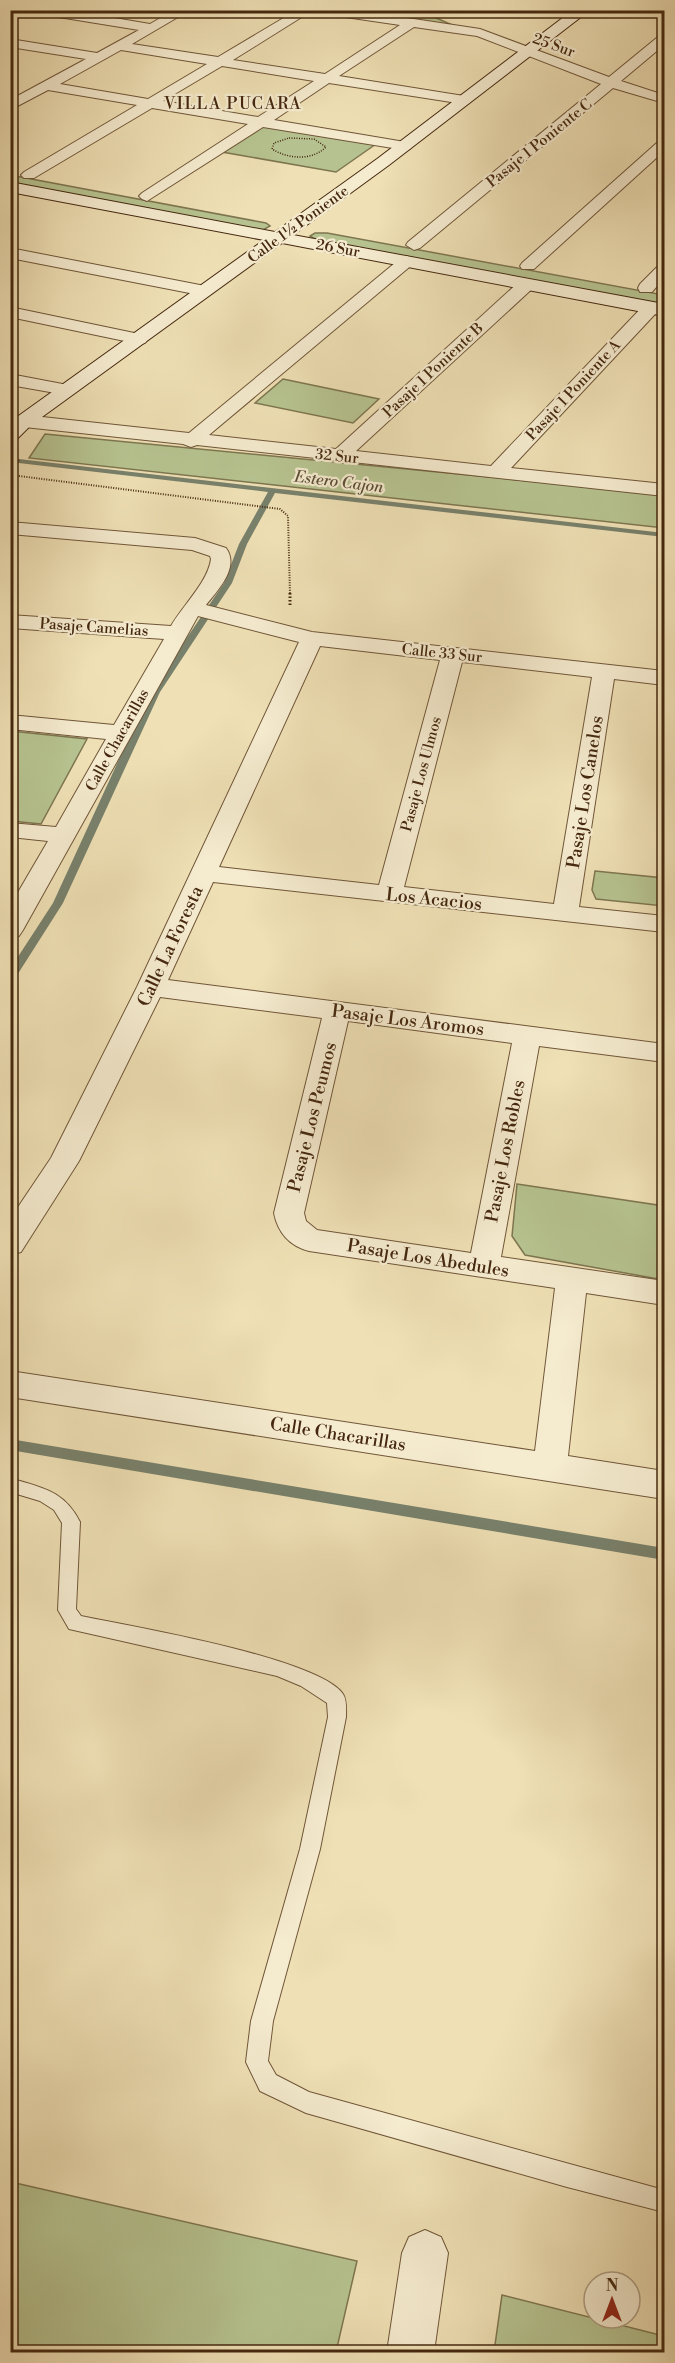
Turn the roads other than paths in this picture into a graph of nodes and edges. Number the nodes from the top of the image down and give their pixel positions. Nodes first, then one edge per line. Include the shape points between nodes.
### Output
1 (40, 10) edge
2 (184, 10) edge
3 (307, 10) edge
4 (325, 10) edge
5 (429, 10) edge
6 (554, 10) edge
7 (578, 14) edge
8 (412, 23) junction
9 (153, 27) junction
10 (480, 33) junction
11 (664, 39) edge
12 (10, 43) edge
13 (119, 46) junction
14 (526, 52) junction
15 (99, 57) junction
16 (220, 62) junction
17 (327, 78) junction
18 (612, 83) junction
19 (20, 87) dead end
20 (43, 88) junction
21 (664, 99) edge
22 (464, 100) junction
23 (150, 103) junction
24 (10, 106) edge
25 (261, 122) junction
26 (664, 144) edge
27 (405, 146) junction
28 (10, 171) edge
29 (28, 175) junction
30 (10, 187) edge
31 (147, 196) junction
32 (296, 225) junction
33 (280, 238) junction
34 (436, 250) dead end
35 (10, 253) edge
36 (411, 253) junction
37 (664, 269) edge
38 (549, 270) dead end
39 (524, 272) junction
40 (624, 284) dead end
41 (646, 288) junction
42 (205, 291) junction
43 (664, 292) edge
44 (658, 309) edge
45 (10, 312) edge
46 (139, 339) junction
47 (10, 378) edge
48 (67, 390) junction
49 (15, 426) edge
50 (191, 441) junction
51 (340, 456) junction
52 (496, 472) junction
53 (661, 485) edge
54 (10, 528) edge
55 (192, 608) junction
56 (10, 621) edge
57 (178, 633) junction
58 (301, 636) junction
59 (453, 654) junction
60 (604, 671) junction
61 (664, 678) edge
62 (10, 722) edge
63 (120, 733) junction
64 (10, 830) edge
65 (64, 835) junction
66 (204, 873) junction
67 (389, 894) junction
68 (565, 913) junction
69 (664, 924) edge
70 (10, 930) edge
71 (151, 987) junction
72 (337, 1011) junction
73 (527, 1036) junction
74 (664, 1053) edge
75 (290, 1223) joint
76 (10, 1244) edge
77 (484, 1266) junction
78 (572, 1280) junction
79 (664, 1293) edge
80 (10, 1384) edge
81 (549, 1467) junction
82 (10, 1485) edge
83 (664, 1485) edge
84 (664, 2201) edge
85 (425, 2253) dead end
86 (410, 2352) edge

1 - 9 street
2 - 9 street
3 - 16 street
4 - 8 street, 25 Sur
5 - 10 street
6 - 7 street
7 - 14 street, Calle 1½ Poniente
8 - 10 street, 25 Sur
8 - 17 street
9 - 13 street
10 - 14 street, 25 Sur
11 - 18 street, Pasaje 1 Poniente C
12 - 15 street
13 - 15 street
13 - 16 street
14 - 18 street, 25 Sur
14 - 22 street, Calle 1½ Poniente
15 - 20 street
16 - 17 street
16 - 23 street
17 - 22 street
17 - 25 street
18 - 21 street, 25 Sur
18 - 36 street, Pasaje 1 Poniente C
19 - 20 street
20 - 23 street
20 - 24 street
22 - 27 street, Calle 1½ Poniente
23 - 25 street
23 - 29 street
25 - 27 street
25 - 31 street
26 - 39 street, Pasaje 1 Poniente B
27 - 32 street, Calle 1½ Poniente
28 - 29 street, 26 Sur
29 - 31 street, 26 Sur
30 - 33 street, 26 Sur
31 - 32 street, 26 Sur
32 - 33 street, Calle 1½ Poniente
32 - 36 street, 26 Sur
33 - 36 street, 26 Sur
33 - 42 street, Calle 1½ Poniente
34 - 36 street, 26 Sur
35 - 42 street
36 - 39 street, 26 Sur
36 - 50 street, Pasaje 1 Poniente C
37 - 41 street
38 - 39 street, 26 Sur
39 - 44 street, 26 Sur
39 - 51 street, Pasaje 1 Poniente B
40 - 41 street
41 - 43 street
42 - 46 street, Calle 1½ Poniente
44 - 52 street, Pasaje 1 Poniente A
45 - 46 street
46 - 48 street, Calle 1½ Poniente
47 - 48 street
48 - 49 street, Calle 1½ Poniente
49 - 50 street, 32 Sur
50 - 51 street, 32 Sur
51 - 52 street, 32 Sur
52 - 53 street, 32 Sur
54 - 55 street, Calle Chacarillas via 195,544 219,552 222,567
55 - 57 street, Calle Chacarillas
55 - 58 street, Calle 33 Sur
56 - 57 street, Pasaje Camelias
57 - 63 street, Calle Chacarillas
58 - 59 street, Calle 33 Sur
58 - 66 street, Calle La Foresta
59 - 60 street, Calle 33 Sur
59 - 67 street, Pasaje Los Ulmos
60 - 61 street, Calle 33 Sur
60 - 68 street, Pasaje Los Canelos
62 - 63 street
63 - 65 street, Calle Chacarillas
64 - 65 street
65 - 70 street, Calle Chacarillas
66 - 67 street, Los Acacios
66 - 71 street, Calle La Foresta
67 - 68 street, Los Acacios
68 - 69 street, Los Acacios
71 - 72 street, Pasaje Los Aromos
71 - 76 street, Calle La Foresta via 64,1161
72 - 73 street, Pasaje Los Aromos
72 - 75 street, Pasaje Los Peumos via 289,1213
73 - 74 street, Pasaje Los Aromos
73 - 77 street, Pasaje Los Robles
75 - 77 street, Pasaje Los Abedules via 309,1240
77 - 78 street, Pasaje Los Abedules
78 - 79 street, Pasaje Los Abedules
78 - 81 street
80 - 81 street, Calle Chacarillas
81 - 83 street, Calle Chacarillas
82 - 84 lane via 46,1496 60,1506 71,1522 67,1610 75,1623 282,1669 319,1684 336,1699 337,1717 310,1849 262,2021 257,2062 268,2083 306,2102
85 - 86 street

